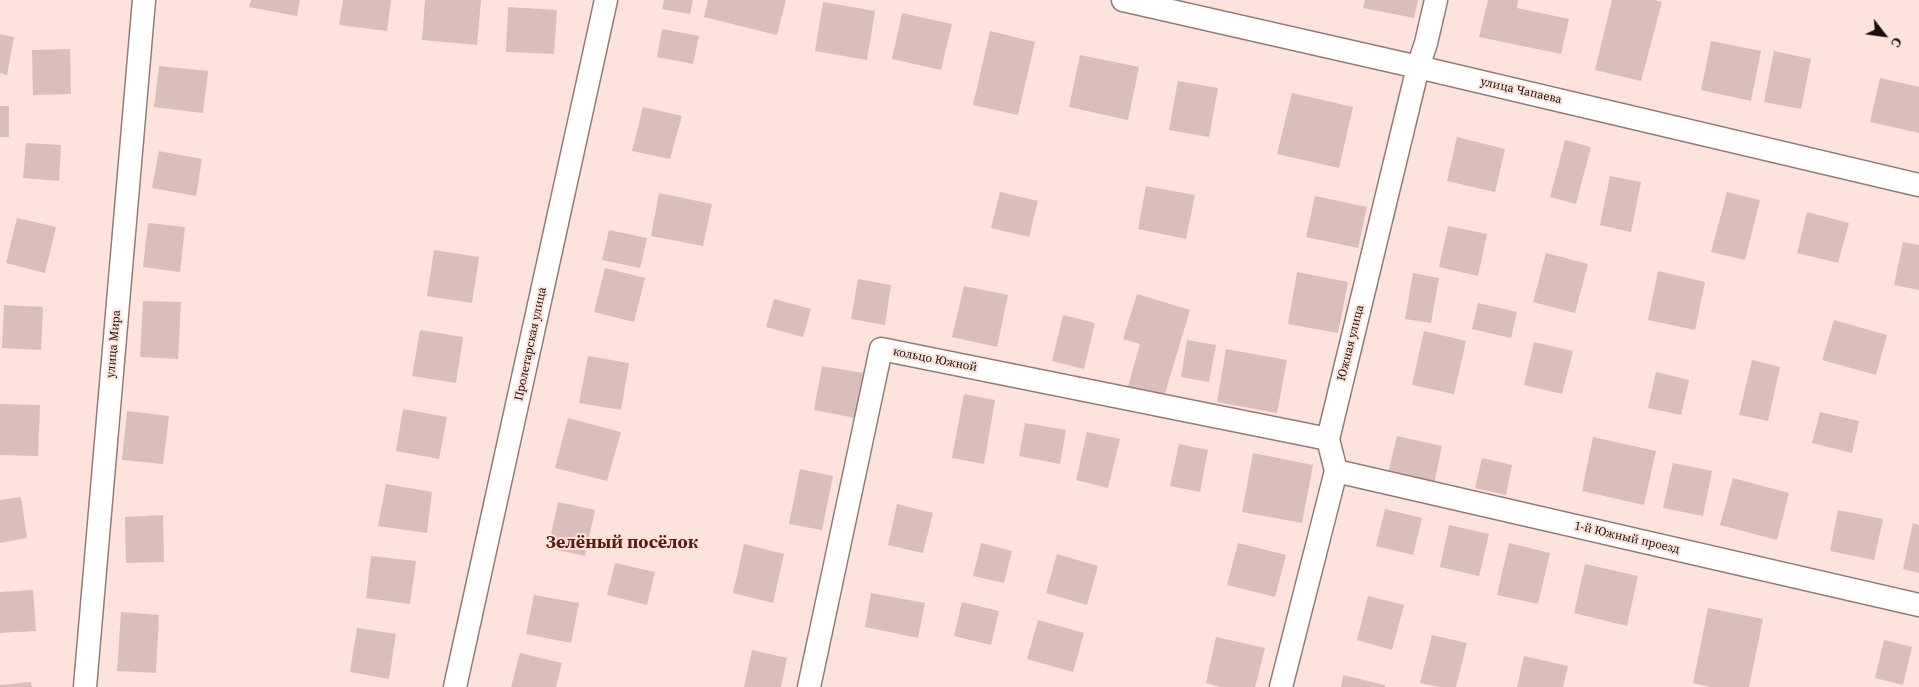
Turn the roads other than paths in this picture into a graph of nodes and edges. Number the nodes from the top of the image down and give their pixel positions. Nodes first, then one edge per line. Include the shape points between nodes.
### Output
1 (144, 0) edge
2 (606, 0) edge
3 (1123, 0) edge
4 (1436, 0) edge
5 (1418, 67) junction
6 (1919, 185) edge
7 (1328, 439) junction
8 (1336, 471) junction
9 (1919, 605) edge
10 (86, 687) edge
11 (455, 687) edge
12 (809, 687) edge
13 (1282, 687) edge

1 - 10 street, улица Мира
2 - 11 street, Пролетарская улица
3 - 5 street, улица Чапаева
4 - 5 street, Южная улица
5 - 6 street, улица Чапаева
5 - 7 street, Южная улица
7 - 8 street, Южная улица
7 - 12 street, кольцо Южной via 881,349
8 - 9 street, 1-й Южный проезд
8 - 13 street, Южная улица

